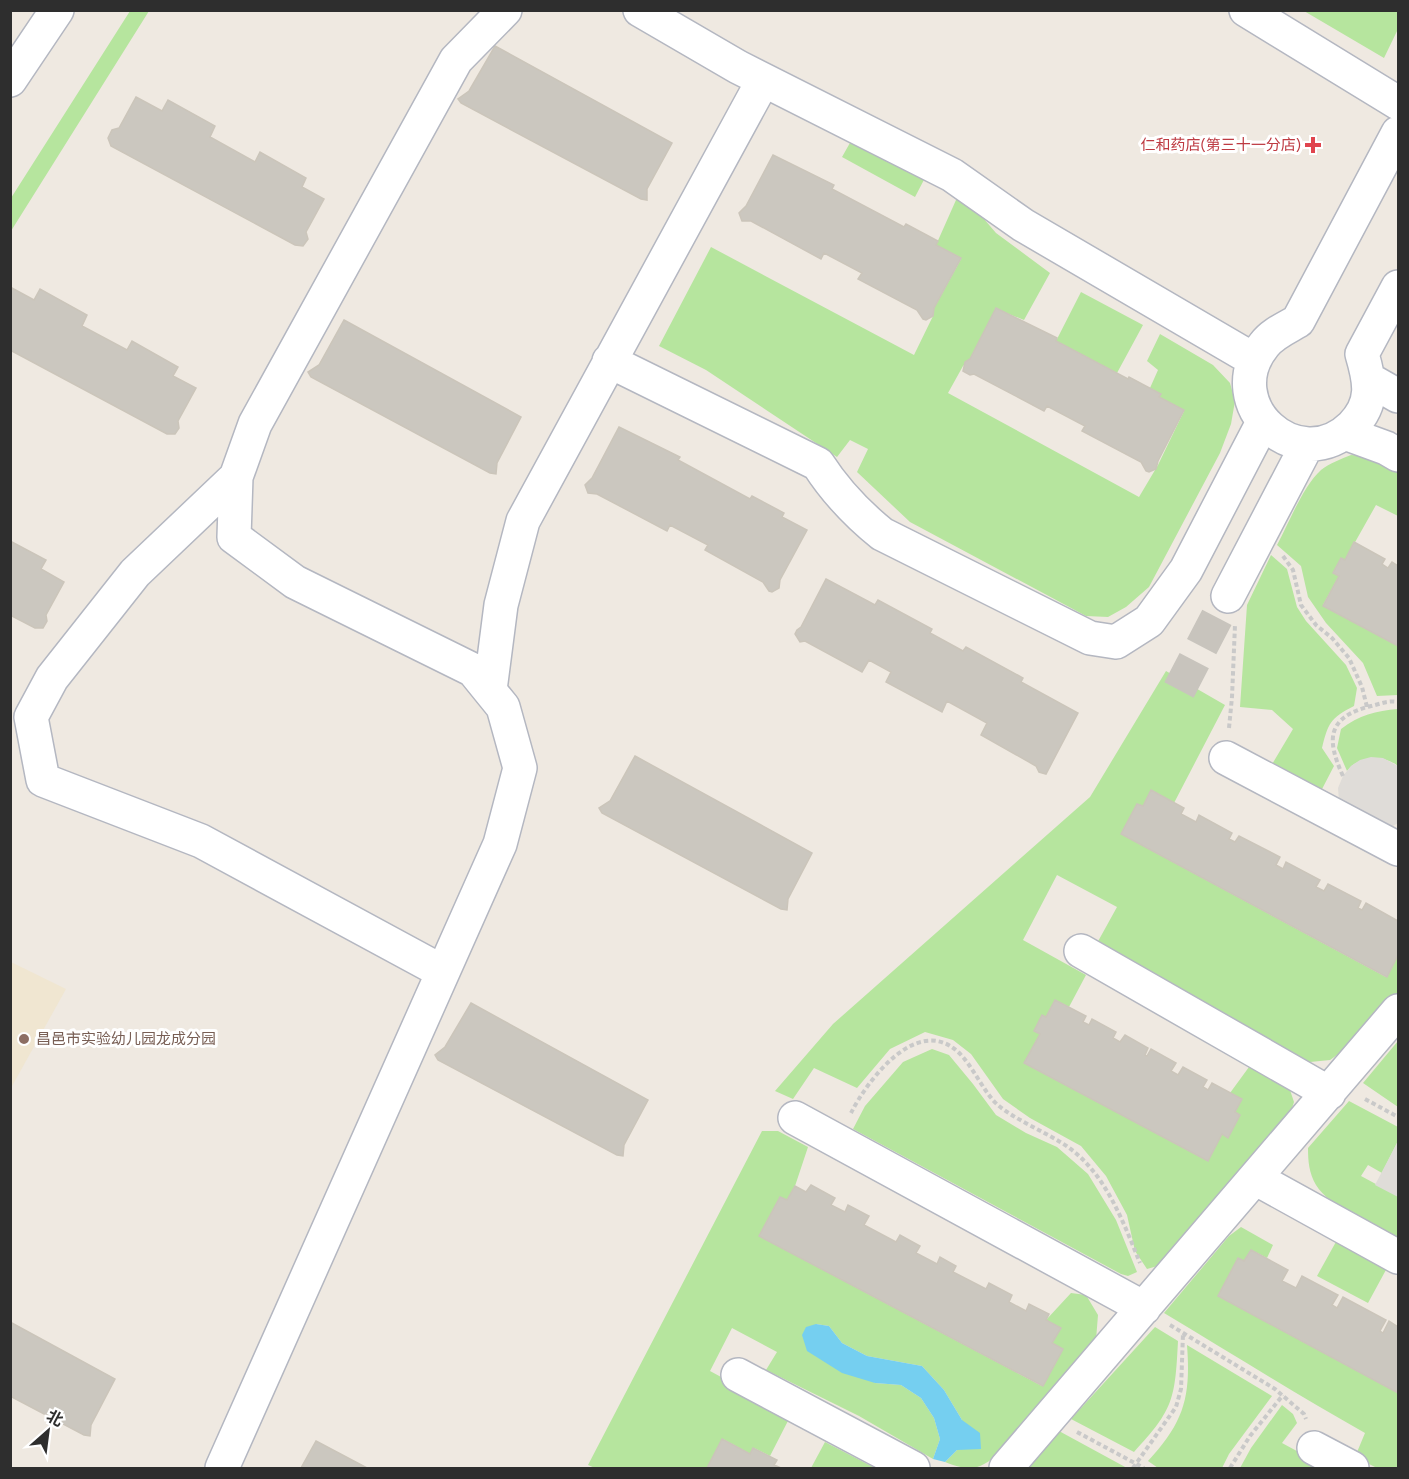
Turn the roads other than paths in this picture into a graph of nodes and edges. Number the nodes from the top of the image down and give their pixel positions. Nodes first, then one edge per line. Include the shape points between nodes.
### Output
1 (57, 10) edge
2 (505, 10) edge
3 (640, 10) edge
4 (1246, 10) edge
5 (10, 80) edge
6 (759, 88) dead end
7 (1398, 102) edge
8 (1398, 134) edge
9 (1398, 287) edge
10 (1254, 360) junction
11 (609, 361) junction
12 (1370, 380) junction
13 (1398, 396) edge
14 (1263, 422) junction
15 (1345, 433) junction
16 (1307, 444) junction
17 (1398, 455) edge
18 (236, 477) junction
19 (1233, 587) tunnel mouth
20 (490, 690) junction
21 (1226, 758) road end
22 (1398, 849) edge
23 (1081, 951) dead end
24 (443, 972) junction
25 (1398, 1011) edge
26 (1333, 1088) junction
27 (795, 1118) dead end
28 (1255, 1178) junction
29 (1398, 1257) edge
30 (1144, 1308) junction
31 (738, 1375) dead end
32 (1314, 1448) road end
33 (222, 1468) edge
34 (913, 1468) edge
35 (1006, 1468) edge
36 (1352, 1468) edge

1 - 5 street
2 - 18 street via 456,60 255,424
3 - 10 street via 738,67 952,175 1023,225
4 - 7 street
6 - 11 street
8 - 10 street via 1298,321 1265,344
9 - 12 street via 1362,354
10 - 14 street via 1251,398
11 - 14 street via 818,464 854,511 882,534 1090,638 1116,642 1149,621 1186,570
11 - 20 street via 523,521 501,605
12 - 13 street
12 - 15 street via 1368,401 1359,419
14 - 16 street via 1288,440
15 - 16 street via 1326,442
15 - 17 street
16 - 19 street
18 - 20 street via 234,537 295,582 474,670
18 - 24 street via 135,573 52,678 31,717 43,780 201,841
20 - 24 street via 503,707 520,768 500,844
21 - 22 street
23 - 26 street
24 - 33 street
25 - 26 street
26 - 28 street
27 - 30 street
28 - 29 street
28 - 30 street
30 - 35 street
31 - 34 street
32 - 36 street

